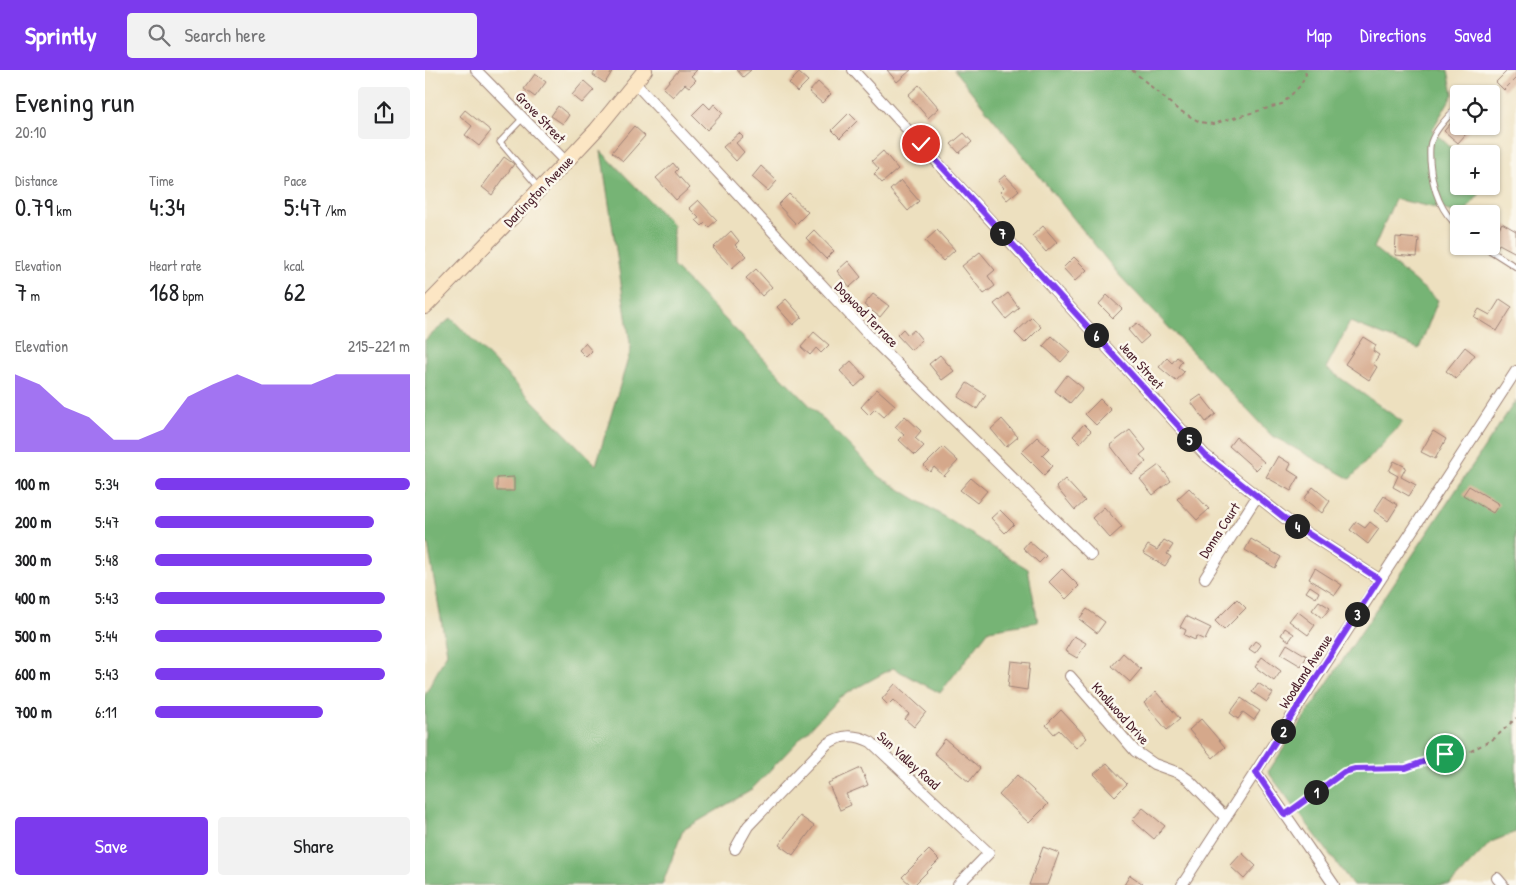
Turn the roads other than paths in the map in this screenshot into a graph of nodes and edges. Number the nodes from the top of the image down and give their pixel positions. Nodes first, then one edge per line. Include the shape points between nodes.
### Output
1 (645, 70) edge
2 (853, 70) edge
3 (482, 72) edge
4 (635, 82) junction
5 (1450, 115) edge
6 (523, 118) junction
7 (566, 162) junction
8 (541, 189) junction
9 (1450, 220) edge
10 (1497, 255) edge
11 (1516, 267) edge
12 (425, 307) edge
13 (1516, 370) edge
14 (1257, 498) junction
15 (1091, 554) dead end
16 (1205, 578) dead end
17 (1379, 579) junction
18 (1070, 676) dead end
19 (1256, 772) junction
20 (1226, 818) junction
21 (735, 849) dead end
22 (958, 885) edge
23 (1182, 885) edge
24 (1334, 885) edge

1 - 4 main road, Darlington Avenue
2 - 14 street, Jean Street via 1179,429
3 - 6 street, Grove Street
4 - 7 main road, Darlington Avenue
4 - 15 street, Dogwood Terrace via 875,343
5 - 9 lane via 1430,144 1432,180 1440,205
6 - 7 street, Grove Street
6 - 8 lane via 500,142
7 - 8 main road, Darlington Avenue
8 - 12 main road, Darlington Avenue
10 - 11 lane
13 - 17 street, Woodland Avenue
14 - 16 street, Donna Court
14 - 17 street, Jean Street
17 - 19 street, Woodland Avenue
18 - 20 street, Knollwood Drive via 1135,751 1189,780
19 - 20 street, Woodland Avenue
19 - 24 street
20 - 23 street, Woodland Avenue
21 - 22 street, Sun Valley Road via 748,826 827,744 853,736 871,742 989,853

